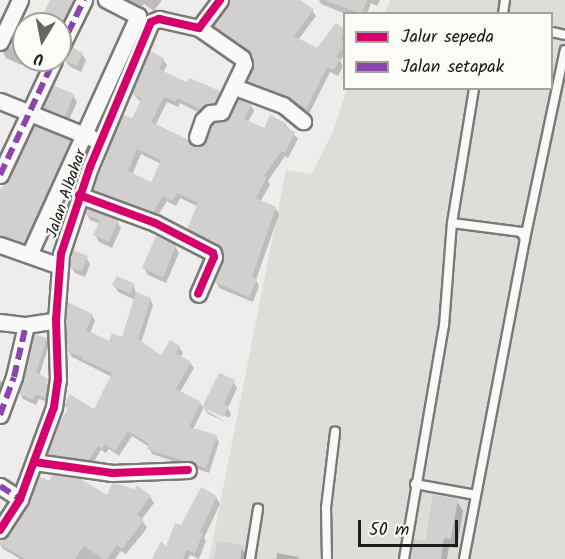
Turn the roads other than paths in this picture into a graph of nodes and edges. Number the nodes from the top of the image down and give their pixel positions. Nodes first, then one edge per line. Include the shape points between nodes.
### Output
1 (20, 0) edge
2 (84, 0) edge
3 (106, 0) edge
4 (219, 0) edge
5 (72, 24) edge
6 (199, 28) junction
7 (0, 42) edge
8 (565, 50) edge
9 (48, 72) edge
10 (235, 87) junction
11 (474, 90) edge
12 (0, 101) edge
13 (28, 114) junction
14 (303, 121) dead end
15 (84, 135) junction
16 (197, 137) dead end
17 (101, 141) junction
18 (0, 175) edge
19 (55, 196) junction
20 (77, 200) junction
21 (452, 223) junction
22 (525, 239) junction
23 (0, 245) edge
24 (29, 255) junction
25 (60, 266) junction
26 (198, 294) dead end
27 (56, 320) junction
28 (0, 322) edge
29 (26, 325) junction
30 (0, 415) edge
31 (335, 432) dead end
32 (34, 462) junction
33 (188, 470) dead end
34 (415, 484) junction
35 (0, 486) edge
36 (476, 495) junction
37 (20, 499) junction
38 (258, 509) dead end
39 (0, 530) edge
40 (250, 559) edge
41 (327, 559) edge
42 (404, 559) edge
43 (464, 559) edge

1 - 7 street
2 - 5 street
3 - 15 street via 138,16
4 - 6 street
6 - 10 street via 243,60
6 - 17 street, Jalan Albahar via 159,19 151,22
8 - 22 lane
9 - 13 street
10 - 14 street via 283,105
10 - 16 street via 221,112 210,113 203,120
11 - 21 lane
12 - 13 street
13 - 15 street
13 - 18 street
15 - 17 street
15 - 19 street
17 - 20 street, Jalan Albahar
19 - 20 street
19 - 24 street
20 - 25 street, Jalan Albahar
20 - 26 street via 155,223 213,253
21 - 22 lane via 521,232
21 - 34 lane via 444,326
22 - 36 lane
23 - 24 street
24 - 25 street
25 - 27 street, Jalan Albahar
27 - 29 street
27 - 32 street, Jalan Albahar via 58,380 49,425
28 - 29 street
29 - 30 street
31 - 41 lane via 326,508
32 - 33 street via 112,473
32 - 37 street, Jalan Albahar
34 - 36 lane
34 - 42 lane
35 - 37 street
36 - 43 lane
37 - 39 street, Jalan Albahar
38 - 40 lane

